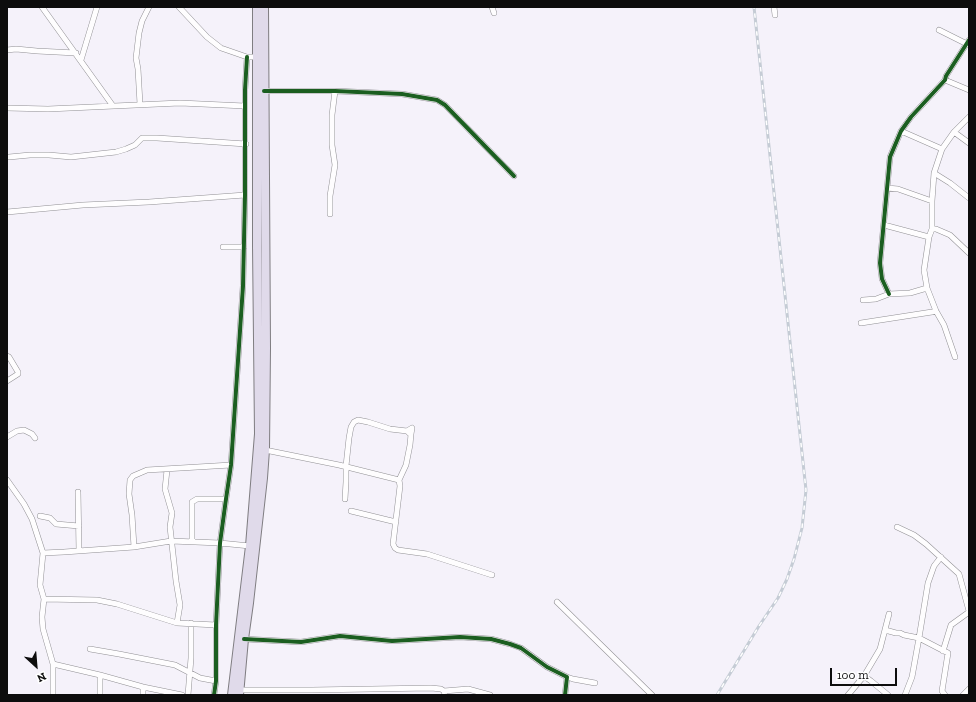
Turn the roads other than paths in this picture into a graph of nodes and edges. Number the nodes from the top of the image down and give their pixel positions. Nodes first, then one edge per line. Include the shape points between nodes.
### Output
1 (42, 7) edge
2 (97, 7) edge
3 (149, 7) edge
4 (179, 7) edge
5 (257, 7) edge
6 (264, 7) edge
7 (492, 7) edge
8 (774, 7) edge
9 (46, 9) edge
10 (494, 13) dead end
11 (775, 15) dead end
12 (939, 30) dead end
13 (968, 43) edge
14 (7, 50) edge
15 (76, 53) junction
16 (247, 57) junction
17 (257, 57) junction
18 (81, 60) junction
19 (945, 80) junction
20 (969, 90) edge
21 (264, 91) junction
22 (335, 91) junction
23 (140, 104) junction
24 (113, 106) junction
25 (245, 106) junction
26 (7, 108) edge
27 (969, 117) edge
28 (901, 131) junction
29 (954, 132) junction
30 (969, 143) edge
31 (246, 144) junction
32 (942, 149) junction
33 (9, 158) dead end
34 (934, 173) junction
35 (514, 176) dead end
36 (887, 188) junction
37 (245, 195) junction
38 (969, 198) edge
39 (932, 201) junction
40 (7, 212) edge
41 (330, 214) dead end
42 (884, 225) junction
43 (932, 229) junction
44 (929, 237) junction
45 (223, 247) dead end
46 (244, 247) junction
47 (969, 253) edge
48 (927, 288) junction
49 (889, 294) junction
50 (863, 300) dead end
51 (936, 311) junction
52 (861, 323) dead end
53 (262, 348) junction
54 (7, 356) edge
55 (955, 357) dead end
56 (7, 381) edge
57 (7, 437) edge
58 (36, 438) dead end
59 (265, 450) junction
60 (231, 465) junction
61 (346, 466) junction
62 (167, 470) junction
63 (7, 480) edge
64 (399, 480) junction
65 (78, 492) dead end
66 (345, 498) dead end
67 (226, 499) junction
68 (351, 511) dead end
69 (40, 516) dead end
70 (396, 522) junction
71 (79, 526) junction
72 (897, 527) dead end
73 (171, 541) junction
74 (192, 541) junction
75 (220, 543) junction
76 (250, 546) junction
77 (134, 547) junction
78 (79, 551) junction
79 (43, 553) junction
80 (941, 557) junction
81 (492, 575) dead end
82 (44, 598) junction
83 (557, 602) dead end
84 (969, 611) edge
85 (889, 614) dead end
86 (177, 623) junction
87 (191, 623) junction
88 (216, 625) junction
89 (885, 630) junction
90 (920, 638) junction
91 (244, 639) junction
92 (90, 649) dead end
93 (943, 651) junction
94 (53, 664) junction
95 (189, 673) junction
96 (100, 675) junction
97 (864, 676) junction
98 (567, 677) junction
99 (216, 681) junction
100 (595, 683) dead end
101 (143, 687) junction
102 (969, 689) edge
103 (240, 693) edge
104 (444, 693) edge
105 (53, 695) edge
106 (100, 695) edge
107 (143, 695) edge
108 (182, 695) edge
109 (188, 695) edge
110 (214, 695) edge
111 (232, 695) edge
112 (490, 695) edge
113 (565, 695) edge
114 (652, 695) edge
115 (848, 695) edge
116 (888, 695) edge
117 (905, 695) edge
118 (945, 695) edge
119 (963, 695) edge

1 - 9 street
2 - 18 street
3 - 23 street via 142,21 136,58
4 - 16 street via 220,48
5 - 17 main road
6 - 21 main road
7 - 10 street
8 - 11 street
9 - 15 street
12 - 13 street
13 - 19 street
14 - 15 street
15 - 18 street
16 - 17 street
16 - 25 street
17 - 53 main road via 257,246
18 - 24 street
19 - 20 street
19 - 28 street
21 - 22 street
21 - 53 main road
22 - 35 street via 402,94 436,100 445,105
22 - 41 street via 332,115 334,165
23 - 24 street
23 - 25 street
24 - 26 street
25 - 31 street
27 - 29 street
28 - 32 street
28 - 36 street via 890,157
29 - 30 street
29 - 32 street
31 - 33 street via 142,138 135,145 116,152 71,157 30,155
31 - 37 street
32 - 34 street
34 - 38 street
34 - 39 street
36 - 39 street via 898,189
36 - 42 street
37 - 40 street
37 - 46 street
39 - 43 street
42 - 44 street
42 - 49 street via 880,263 882,279
43 - 44 street
43 - 47 street via 950,235
44 - 48 street via 924,270
45 - 46 street
46 - 60 street
48 - 49 street via 910,293
48 - 51 street
49 - 50 street via 876,300
51 - 52 street
51 - 55 street via 944,325
53 - 59 main road
53 - 76 main road via 259,434
54 - 56 street via 18,372
57 - 58 street via 24,430
59 - 61 street
59 - 91 main road
60 - 62 street
60 - 67 street
61 - 64 street
61 - 64 street via 349,438 354,422 358,420 409,433 410,445 406,465
61 - 66 street
62 - 73 street via 165,489 172,513
62 - 77 street via 147,470 130,480
63 - 79 street via 32,519
64 - 70 street
65 - 71 street
67 - 74 street via 197,499 192,502
67 - 75 street
68 - 70 street
69 - 71 street via 50,518 56,524
70 - 81 street via 393,544 398,550 427,554
71 - 78 street
72 - 80 street via 914,535
73 - 74 street
73 - 77 street
73 - 86 street via 180,605
74 - 75 street
75 - 76 street
75 - 88 street
76 - 111 main road
77 - 78 street
78 - 79 street
79 - 82 street via 40,585
80 - 84 street via 959,574
80 - 90 street via 934,566 928,583
82 - 86 street via 97,600
82 - 94 street via 43,629
83 - 114 street
84 - 93 street via 951,625
85 - 89 street
86 - 87 street
87 - 88 street
87 - 95 street
88 - 99 street
89 - 90 street
89 - 97 street via 880,649
90 - 93 street
90 - 117 street via 912,677
91 - 98 street via 301,642 340,636 392,641 460,637 486,639 521,648
91 - 103 main road
92 - 95 street via 174,665
93 - 118 street via 948,653 942,691
94 - 96 street
94 - 105 street
95 - 99 street
95 - 109 street
96 - 101 street
96 - 106 street
97 - 115 street
97 - 116 street
98 - 100 street
98 - 113 street
99 - 110 street
101 - 107 street
101 - 108 street
102 - 119 street
103 - 104 street via 431,688 441,689
104 - 112 street via 468,689

